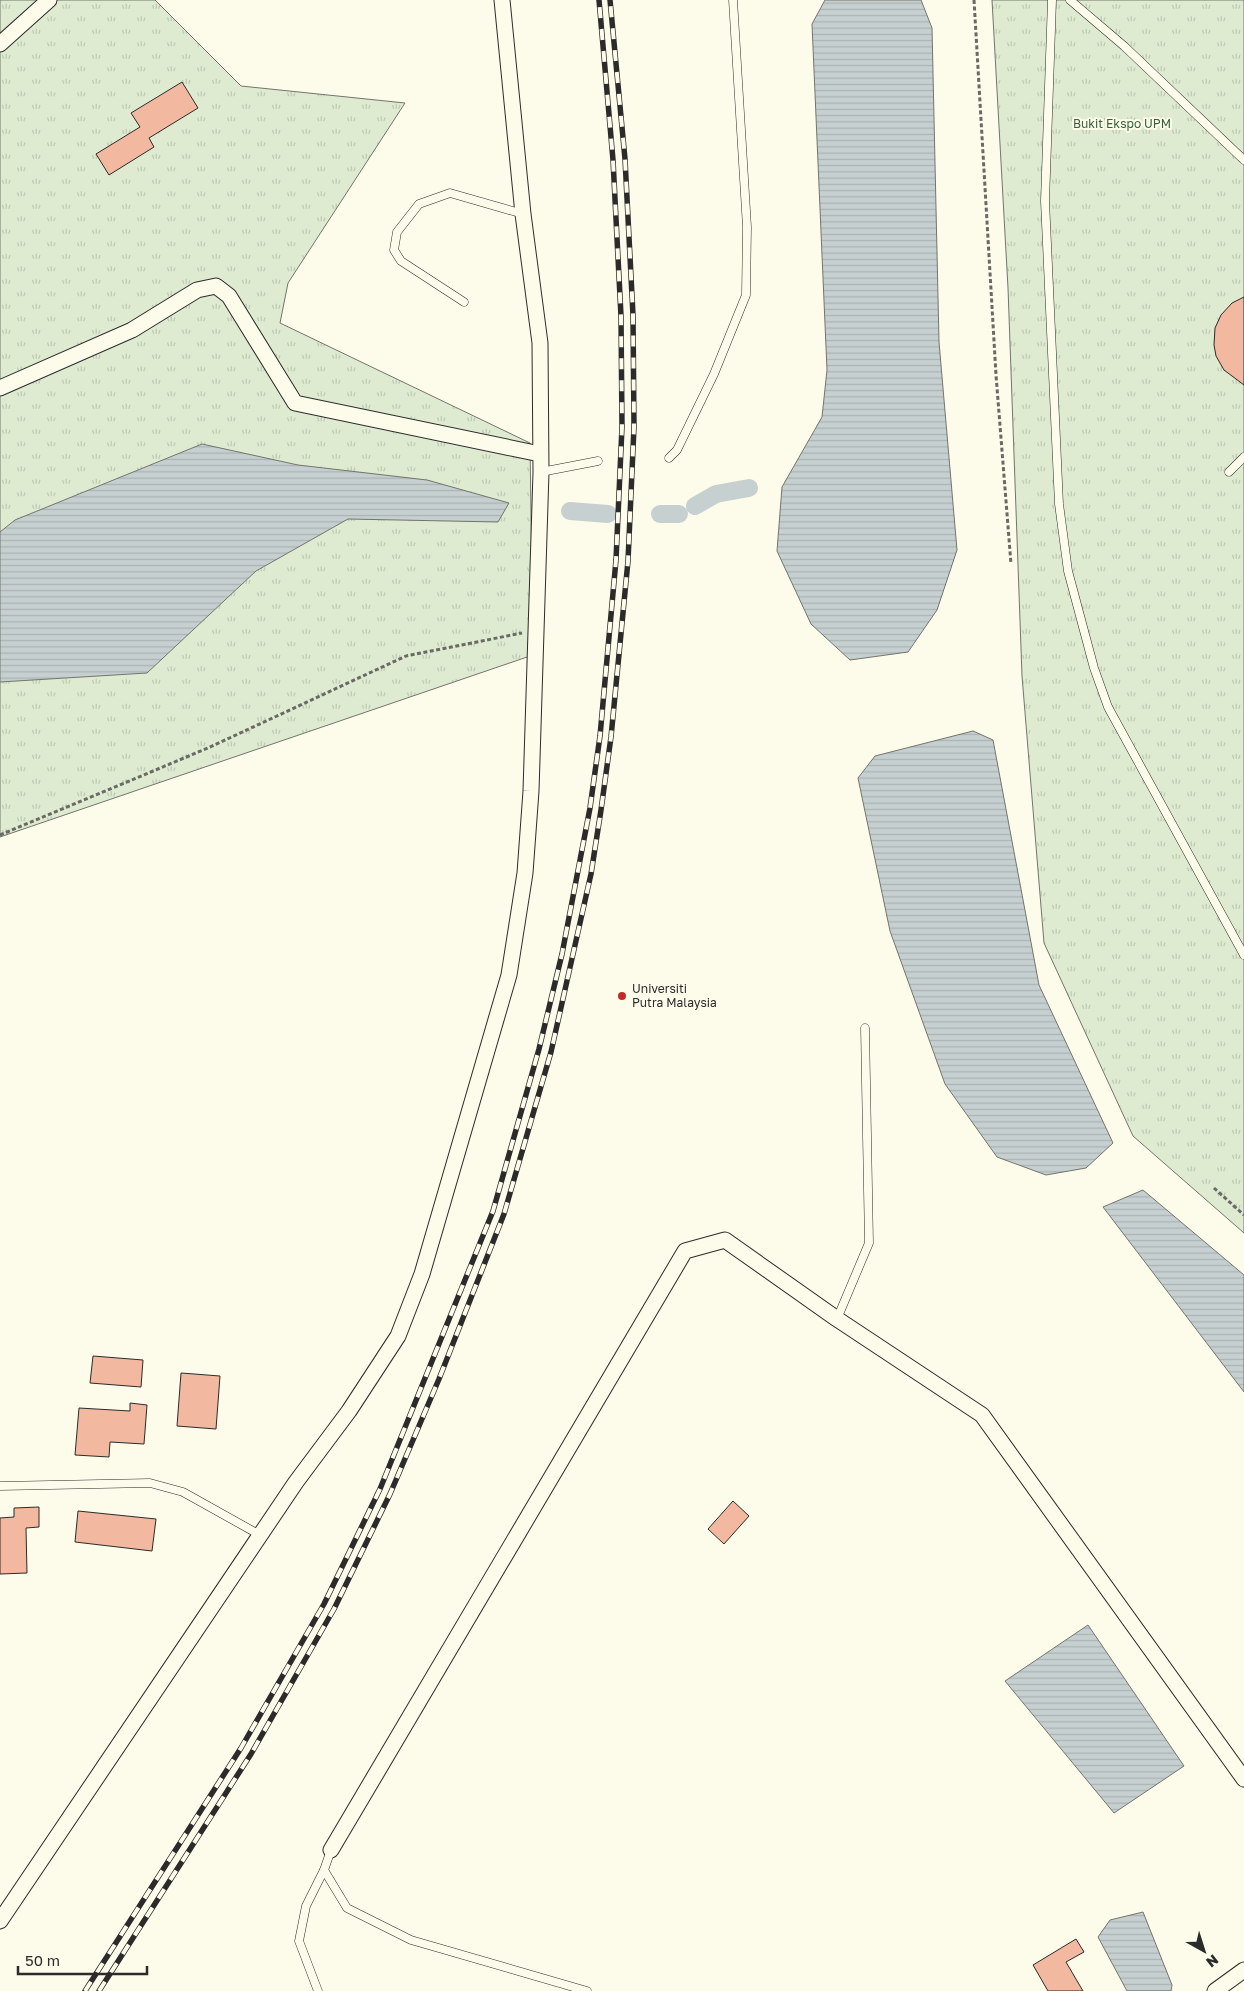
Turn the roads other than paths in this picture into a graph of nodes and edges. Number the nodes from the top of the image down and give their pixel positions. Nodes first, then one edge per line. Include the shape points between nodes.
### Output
1 (49, 0) edge
2 (502, 0) edge
3 (733, 0) edge
4 (1052, 0) edge
5 (1070, 0) edge
6 (0, 44) edge
7 (1244, 160) edge
8 (523, 214) junction
9 (464, 302) dead end
10 (0, 388) edge
11 (540, 454) junction
12 (1244, 457) edge
13 (669, 458) dead end
14 (598, 461) dead end
15 (541, 472) junction
16 (1230, 472) dead end
17 (1244, 956) edge
18 (865, 1028) dead end
19 (837, 1319) junction
20 (0, 1486) edge
21 (260, 1535) junction
22 (1244, 1779) edge
23 (331, 1850) joint
24 (324, 1870) junction
25 (0, 1921) edge
26 (1244, 1970) edge
27 (318, 1991) edge
28 (587, 1991) edge
29 (1215, 1991) edge

1 - 6 street
2 - 8 street
3 - 13 lane via 747,227 746,295 714,374 677,450
4 - 17 lane via 1045,202 1059,504 1068,572 1108,707
5 - 7 lane via 1124,46
8 - 9 lane via 450,193 419,204 397,232 394,250 402,261
8 - 11 street via 540,343
10 - 11 street via 132,330 197,290 216,286 229,296 295,403
11 - 15 street
12 - 16 lane
14 - 15 lane
15 - 21 street via 525,873 509,975 422,1274 398,1336
18 - 19 lane via 869,1243
19 - 22 street via 982,1415
19 - 23 street via 725,1240 685,1251
20 - 21 lane via 150,1483 183,1492
21 - 25 street
23 - 24 lane
24 - 27 lane via 306,1906 299,1941
24 - 28 lane via 347,1908 410,1940
26 - 29 street

